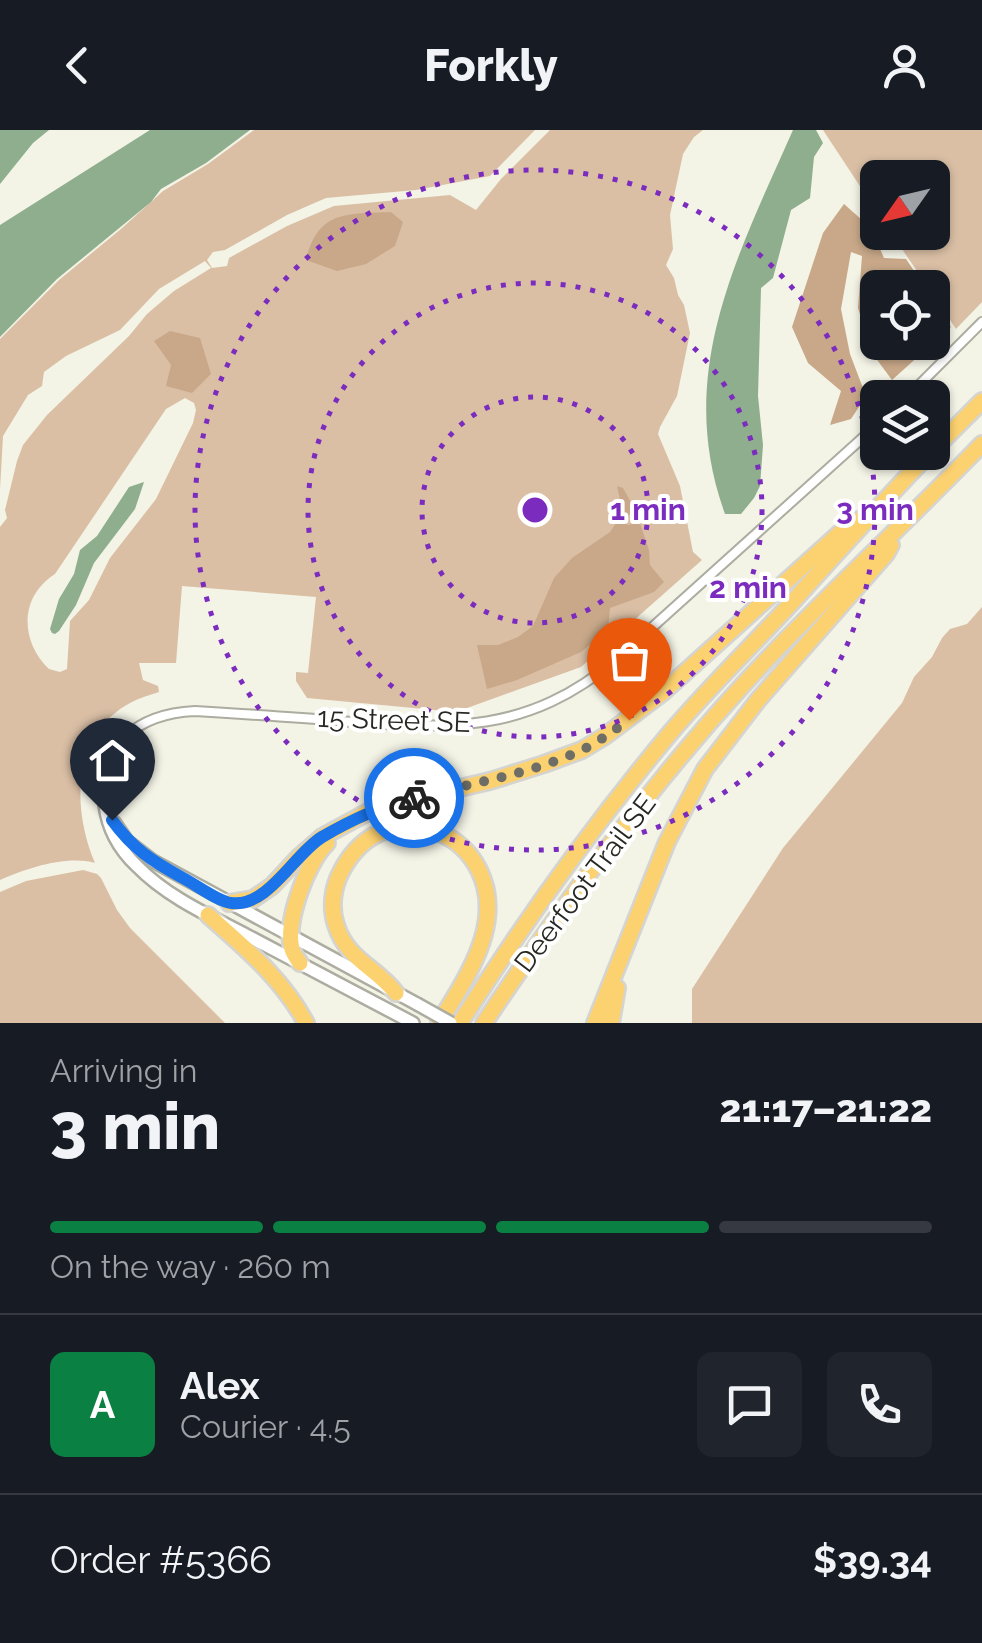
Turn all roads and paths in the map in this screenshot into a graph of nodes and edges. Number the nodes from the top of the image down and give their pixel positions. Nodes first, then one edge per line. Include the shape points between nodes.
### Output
1 (982, 322) edge
2 (924, 380) edge
3 (982, 401) edge
4 (950, 434) edge
5 (860, 440) edge
6 (982, 444) edge
7 (914, 470) edge
8 (868, 516) junction
9 (900, 528) junction
10 (105, 806) junction
11 (340, 829) junction
12 (230, 904) junction
13 (208, 915) junction
14 (292, 938) junction
15 (627, 941) junction
16 (300, 963) junction
17 (396, 993) junction
18 (410, 1022) edge
19 (306, 1023) edge
20 (439, 1023) edge
21 (451, 1023) edge
22 (460, 1023) edge
23 (484, 1023) edge
24 (595, 1023) edge
25 (611, 1023) edge

1 - 2 street
3 - 4 highway, Deerfoot Trail SE
5 - 10 street, 15 Street SE via 617,660 547,705 456,726 171,712 127,734 116,749 103,788
6 - 9 highway, Deerfoot Trail SE
7 - 8 highway, Deerfoot Trail SE
8 - 11 highway via 850,524 662,694 606,736 544,764 390,804
8 - 22 highway, Deerfoot Trail SE via 672,731 586,839
9 - 15 highway via 886,554 705,769 666,842
9 - 23 highway, Deerfoot Trail SE via 688,748 605,849
10 - 12 main road via 136,850
10 - 13 main road via 113,833 139,868
11 - 12 highway via 253,899
11 - 14 highway via 308,870
12 - 14 main road
13 - 16 main road
13 - 19 highway via 269,970
14 - 16 highway
14 - 17 main road
15 - 24 highway
15 - 25 highway
16 - 18 main road
17 - 20 highway via 344,944 333,912 336,882 356,850 388,829 408,826 462,845 482,874 488,902 475,959
17 - 21 main road, bridge

